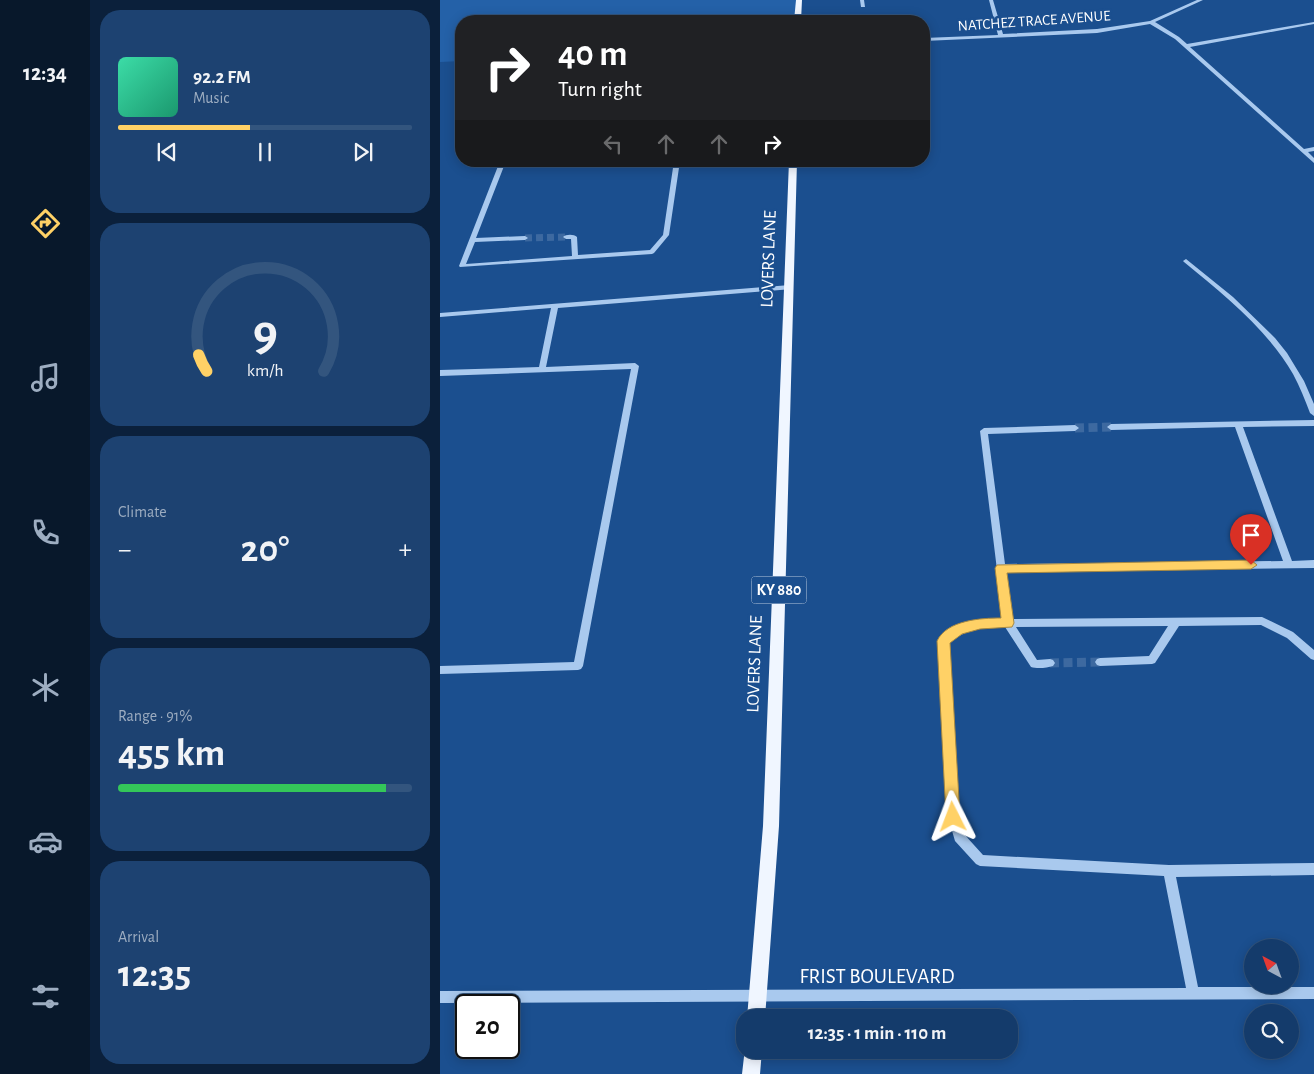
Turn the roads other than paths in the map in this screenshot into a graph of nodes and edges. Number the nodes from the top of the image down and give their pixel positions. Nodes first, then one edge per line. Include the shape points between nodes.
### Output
1 (799, 0) edge
2 (862, 0) edge
3 (991, 0) edge
4 (1200, 0) edge
5 (863, 6) dead end
6 (798, 15) edge
7 (1150, 22) junction
8 (1314, 23) edge
9 (1001, 37) junction
10 (930, 40) edge
11 (1185, 46) junction
12 (1314, 149) edge
13 (1302, 151) junction
14 (1314, 161) edge
15 (501, 167) edge
16 (676, 167) edge
17 (793, 167) edge
18 (566, 237) dead end
19 (525, 238) tunnel mouth
20 (472, 240) junction
21 (575, 257) junction
22 (1186, 260) dead end
23 (790, 287) junction
24 (555, 306) junction
25 (440, 315) edge
26 (542, 369) junction
27 (440, 373) edge
28 (1314, 413) edge
29 (1314, 423) edge
30 (1238, 425) junction
31 (1075, 428) tunnel mouth
32 (1111, 428) tunnel mouth
33 (1289, 564) junction
34 (1314, 564) edge
35 (1001, 568) junction
36 (1176, 622) junction
37 (1008, 623) junction
38 (1314, 656) edge
39 (1100, 662) tunnel mouth
40 (1050, 663) tunnel mouth
41 (440, 670) edge
42 (1314, 869) edge
43 (1169, 871) junction
44 (1314, 993) edge
45 (1193, 994) junction
46 (758, 996) junction
47 (440, 997) edge
48 (757, 1009) edge
49 (752, 1059) edge
50 (751, 1074) edge

1 - 6 main road
2 - 5 street
3 - 9 street
4 - 7 street, NATCHEZ TRACE AVENUE
7 - 9 street, NATCHEZ TRACE AVENUE via 1097,31
7 - 11 street
8 - 11 street
9 - 10 street, NATCHEZ TRACE AVENUE
11 - 13 street
12 - 13 street
13 - 14 street
15 - 20 street
16 - 21 street via 666,235 652,252
17 - 23 main road, LOVERS LANE / KY 880
18 - 21 street via 574,237
19 - 20 lane
20 - 21 street via 462,266
22 - 28 street via 1240,305 1270,336 1296,372
23 - 24 street
23 - 46 main road, LOVERS LANE / KY 880 via 771,826
24 - 25 street
24 - 26 street
26 - 27 street
26 - 41 street via 635,366 578,666
29 - 30 street
30 - 32 street
30 - 33 lane
31 - 35 lane via 984,430
33 - 34 street
33 - 35 street
35 - 37 lane
36 - 37 street
36 - 38 street via 1262,621 1290,635
36 - 39 street via 1152,660
37 - 40 street via 1034,664
37 - 43 street via 980,623 958,630 943,641 953,817 959,837 980,860
42 - 43 street
43 - 45 street
44 - 45 street, FRIST BOULEVARD
45 - 46 street, FRIST BOULEVARD
46 - 47 street, FRIST BOULEVARD
46 - 48 main road, LOVERS LANE / KY 880
49 - 50 main road

